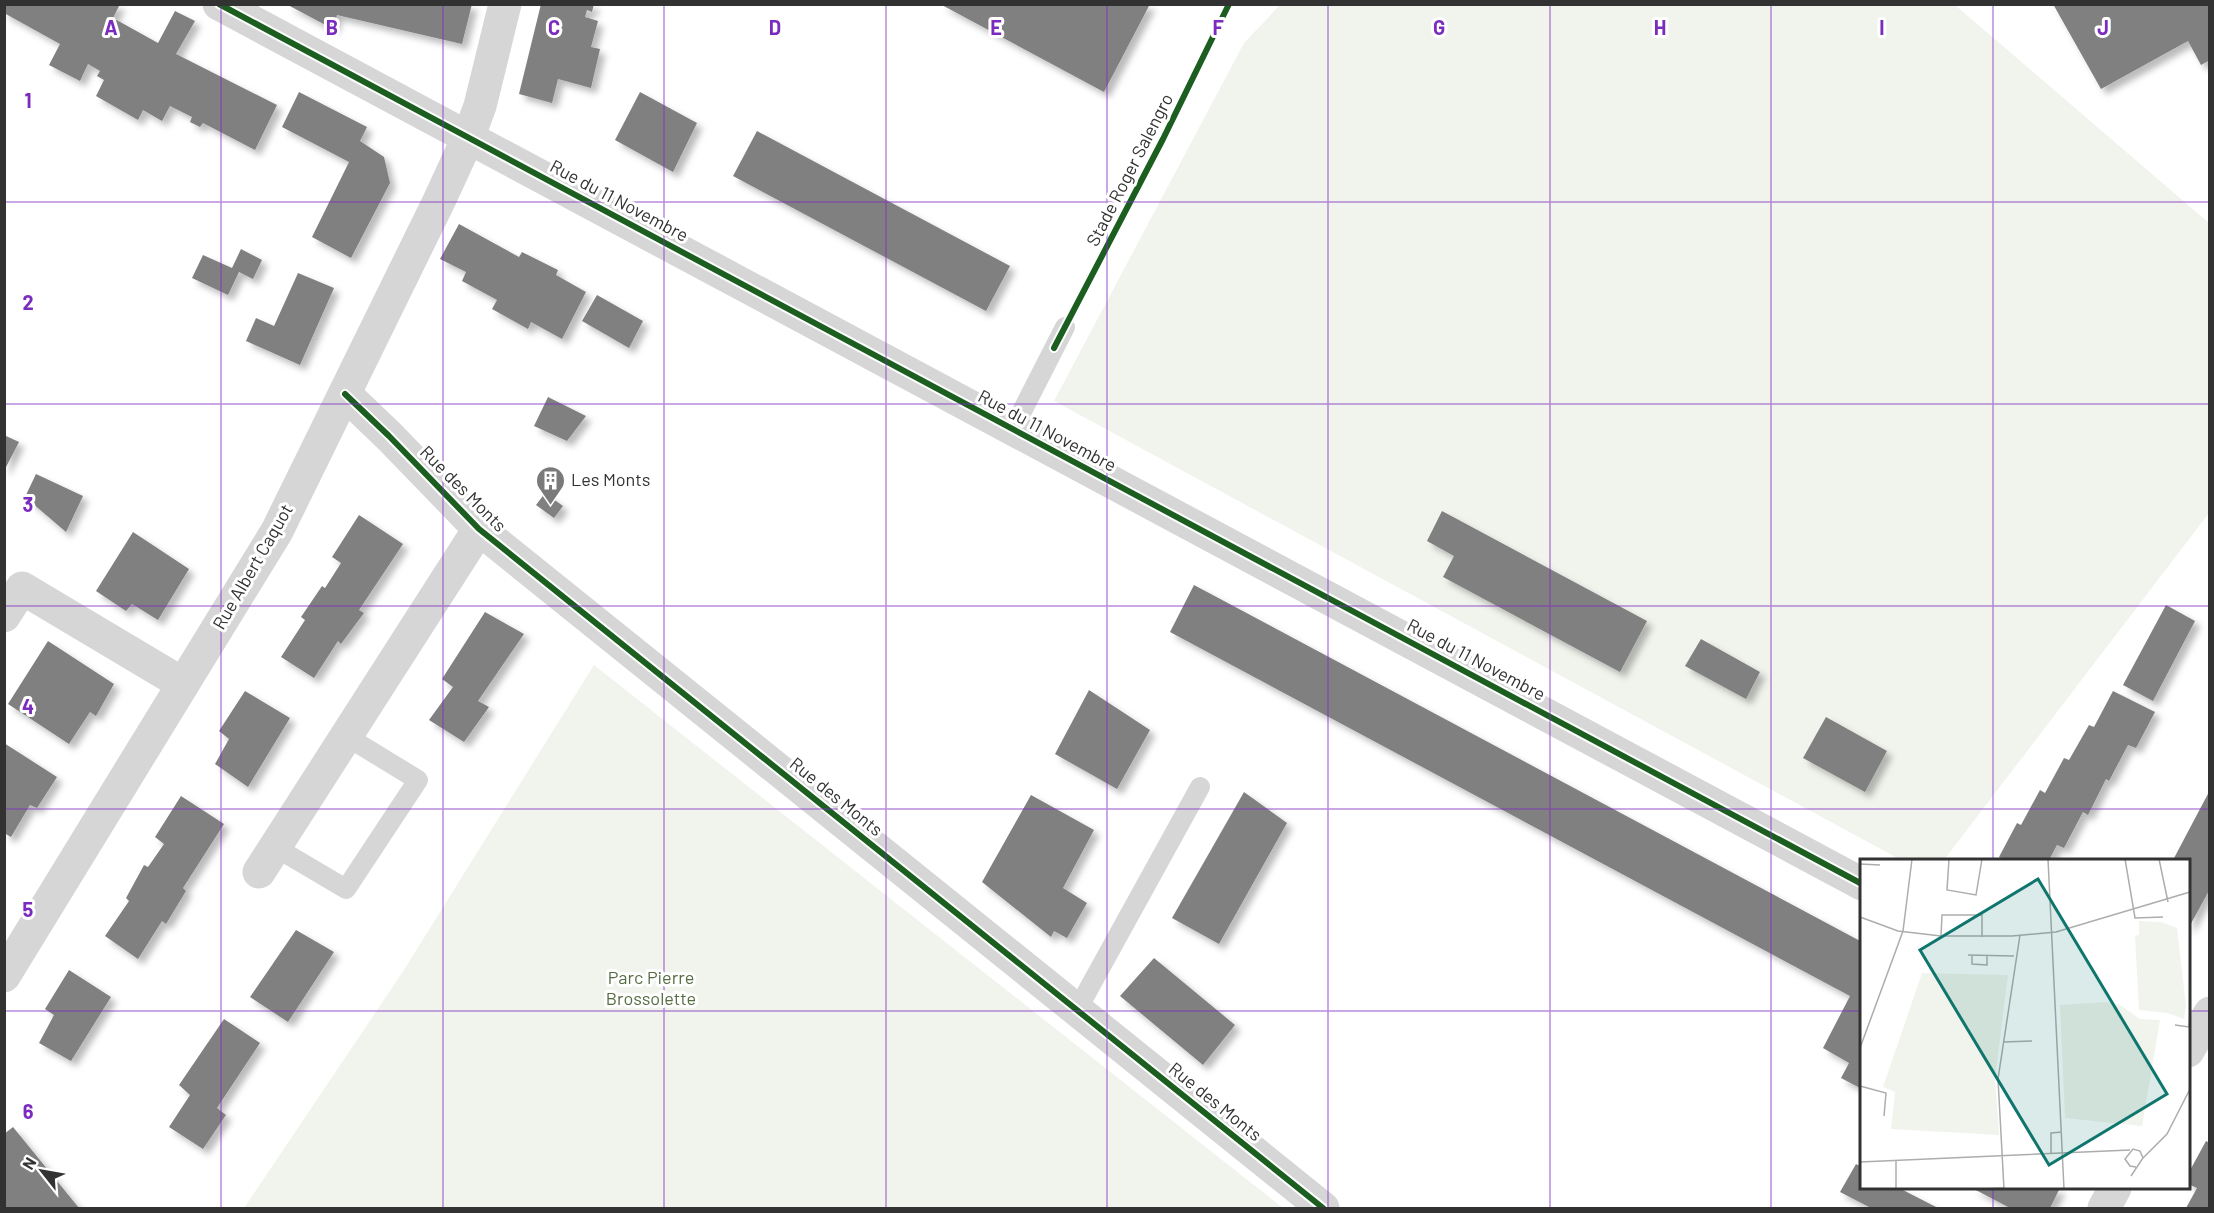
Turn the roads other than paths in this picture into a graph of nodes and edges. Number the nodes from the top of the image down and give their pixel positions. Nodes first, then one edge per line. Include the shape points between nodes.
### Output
1 (219, 4) edge
2 (505, 4) edge
3 (468, 138) junction
4 (1065, 327) dead end
5 (345, 394) junction
6 (1013, 429) junction
7 (479, 529) junction
8 (4, 616) edge
9 (183, 684) junction
10 (346, 736) junction
11 (1200, 787) dead end
12 (267, 859) joint
13 (1860, 883) edge
14 (4, 976) edge
15 (1077, 1010) junction
16 (2210, 1013) edge
17 (2190, 1048) edge
18 (2190, 1059) edge
19 (2210, 1070) edge
20 (2114, 1189) edge
21 (1323, 1209) edge
22 (2103, 1209) edge

1 - 3 street, Rue du 11 Novembre
2 - 3 street, Rue Albert Caquot via 480,106
3 - 5 street, Rue Albert Caquot
3 - 6 street, Rue du 11 Novembre
4 - 6 lane
5 - 7 street, Rue des Monts
5 - 9 street, Rue Albert Caquot via 277,531
6 - 13 street, Rue du 11 Novembre
7 - 10 street
7 - 15 street, Rue des Monts
8 - 9 street via 22,588
9 - 14 street, Rue Albert Caquot
10 - 12 street
10 - 12 lane via 417,780 346,890
11 - 15 lane
15 - 21 street, Rue des Monts
16 - 17 street
18 - 19 street
20 - 22 street

